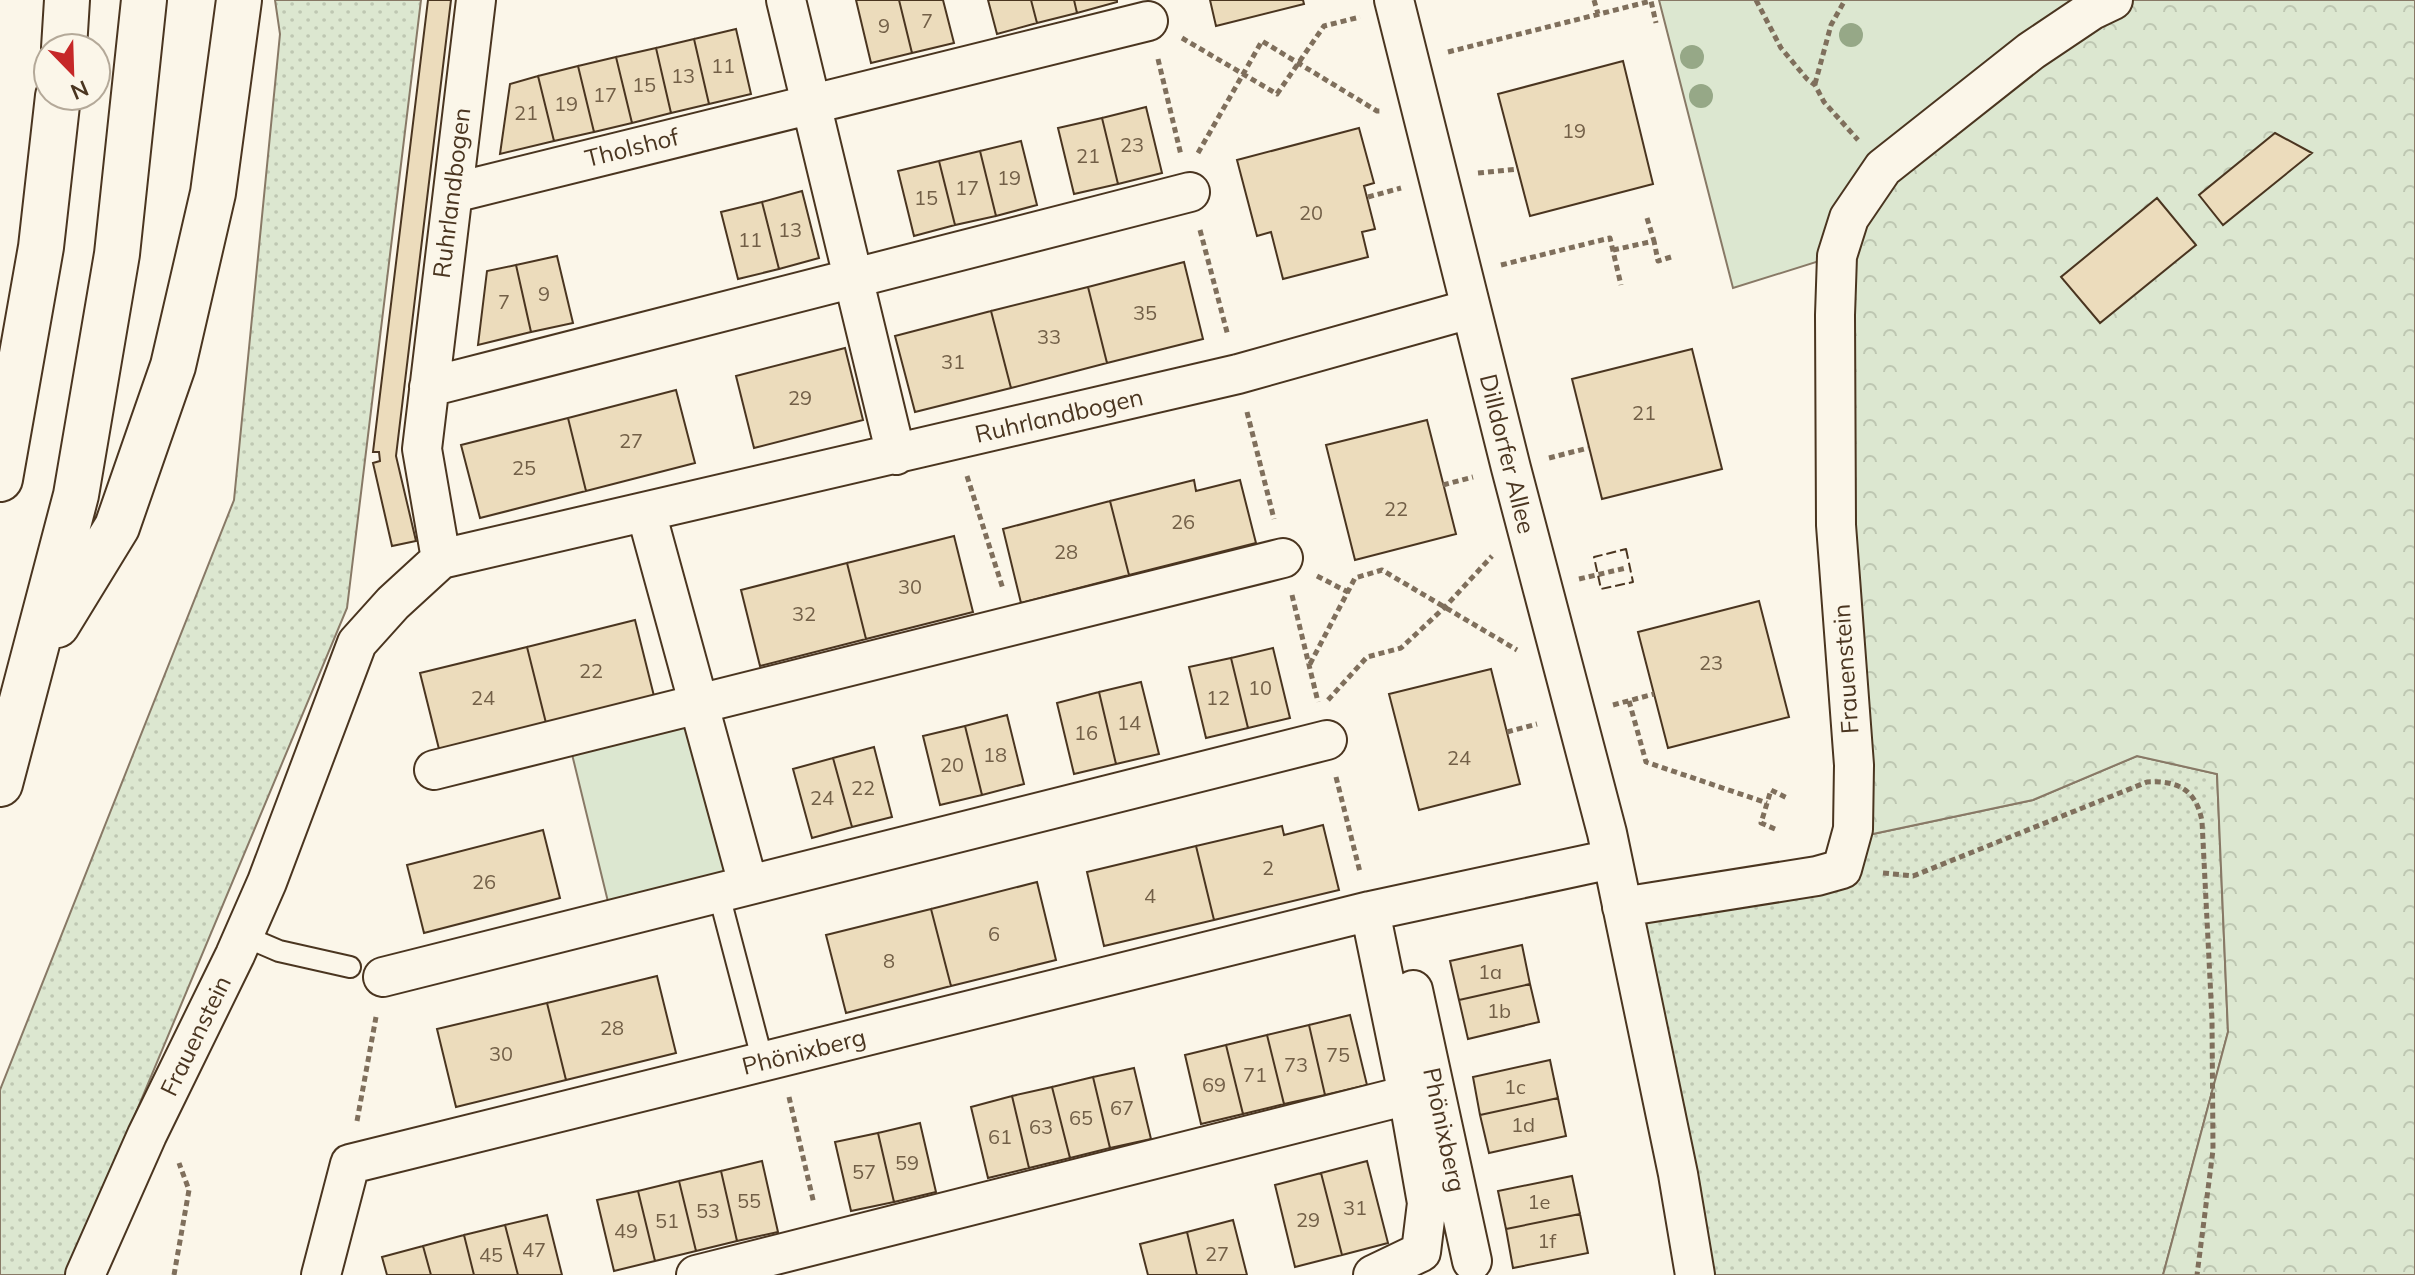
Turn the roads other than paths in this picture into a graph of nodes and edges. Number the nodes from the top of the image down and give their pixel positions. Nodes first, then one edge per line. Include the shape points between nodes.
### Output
1 (67, 0) edge
2 (144, 0) edge
3 (239, 0) edge
4 (476, 0) edge
5 (786, 0) edge
6 (2113, 0) edge
7 (1395, 4) edge
8 (65, 32) edge
9 (1151, 34) road end
10 (811, 104) junction
11 (56, 112) edge
12 (1187, 182) road end
13 (453, 193) junction
14 (854, 278) junction
15 (1466, 292) junction
16 (429, 387) junction
17 (896, 455) junction
18 (0, 479) edge
19 (646, 512) junction
20 (1283, 558) road end
21 (441, 559) junction
22 (31, 666) junction
23 (700, 704) junction
24 (1327, 740) road end
25 (434, 770) dead end
26 (0, 784) edge
27 (299, 794) joint
28 (1612, 859) junction
29 (733, 887) junction
30 (1622, 907) junction
31 (1382, 908) junction
32 (244, 936) junction
33 (366, 972) joint
34 (772, 1060) junction
35 (1408, 1095) junction
36 (1472, 1261) dead end
37 (85, 1275) edge
38 (321, 1275) edge
39 (696, 1275) edge
40 (1373, 1275) edge
41 (1695, 1275) edge

1 - 8 highway
2 - 22 highway via 117,254 82,465
3 - 22 highway via 213,193 173,366 117,527
4 - 13 street, Ruhrlandbogen
5 - 10 street
6 - 30 street, Frauenstein via 2031,51 1883,168 1849,218 1837,256 1836,525 1854,765 1853,829 1842,869
7 - 15 street, Dilldorfer Allee
9 - 10 street, Tholshof
10 - 13 street, Tholshof
10 - 14 street
11 - 18 highway via 41,247
12 - 14 street
13 - 16 street, Ruhrlandbogen
14 - 16 street
14 - 17 street
15 - 17 street, Ruhrlandbogen via 1238,374
15 - 28 street, Dilldorfer Allee
16 - 21 street, Ruhrlandbogen via 422,449
17 - 19 street, Ruhrlandbogen
19 - 21 street, Ruhrlandbogen
19 - 23 street
20 - 23 street
21 - 27 street, Ruhrlandbogen via 357,643
22 - 26 highway
23 - 25 street
23 - 29 street
24 - 29 street
27 - 32 street, Frauenstein
28 - 30 street, Dilldorfer Allee
28 - 31 street, Phönixberg
29 - 33 street
29 - 34 lane
30 - 41 street
31 - 34 street, Phönixberg
31 - 35 street, Phönixberg
31 - 36 street, Phönixberg
32 - 33 lane via 279,951
32 - 37 street, Frauenstein
34 - 38 street, Phönixberg via 350,1164
35 - 39 street, Phönixberg
35 - 40 street, Phönixberg via 1427,1203 1421,1252

